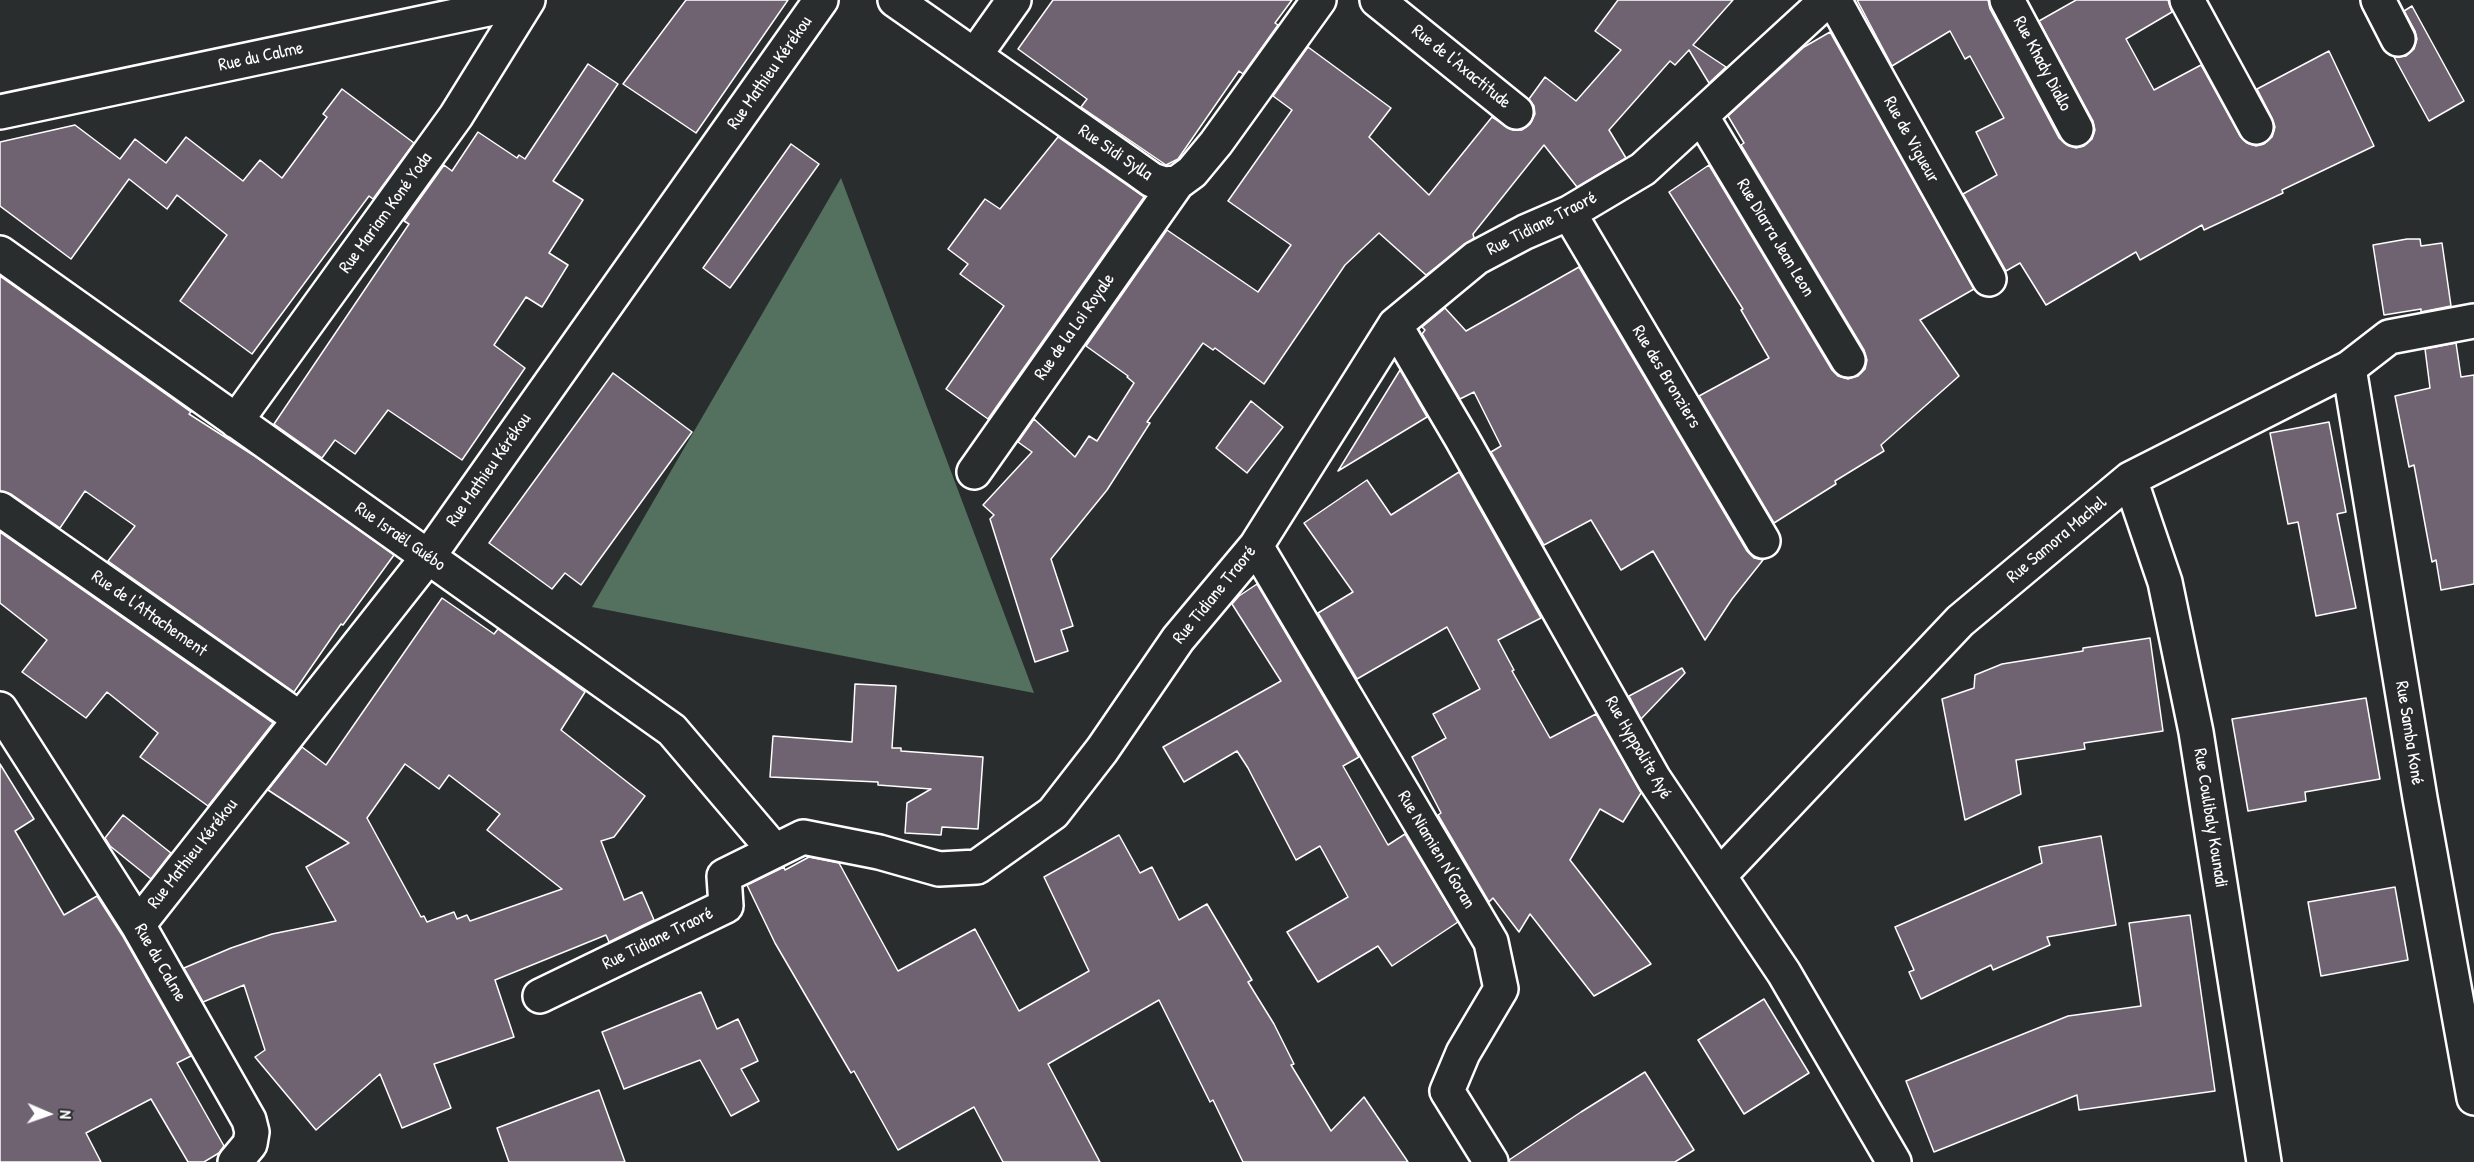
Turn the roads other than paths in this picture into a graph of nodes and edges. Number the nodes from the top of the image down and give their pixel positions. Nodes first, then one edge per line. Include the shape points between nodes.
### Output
1 (522, 0) edge
2 (528, 0) edge
3 (821, 0) edge
4 (895, 0) edge
5 (1014, 0) edge
6 (1319, 0) edge
7 (1377, 0) edge
8 (1827, 0) edge
9 (1834, 0) edge
10 (2007, 0) edge
11 (2187, 0) edge
12 (2378, 0) edge
13 (2398, 39) dead end
14 (975, 55) junction
15 (0, 112) edge
16 (1516, 112) dead end
17 (1702, 117) junction
18 (2256, 127) dead end
19 (2076, 129) dead end
20 (1177, 183) junction
21 (1569, 213) junction
22 (0, 253) edge
23 (1989, 279) dead end
24 (2474, 321) edge
25 (1395, 325) junction
26 (1848, 360) dead end
27 (2349, 368) junction
28 (236, 421) junction
29 (974, 472) dead end
30 (2130, 479) junction
31 (0, 509) edge
32 (1763, 541) dead end
33 (1256, 546) junction
34 (428, 557) junction
35 (0, 709) edge
36 (299, 718) junction
37 (774, 850) junction
38 (1719, 876) junction
39 (138, 925) junction
40 (540, 996) dead end
41 (2474, 1098) edge
42 (235, 1162) edge
43 (1491, 1162) edge
44 (1894, 1162) edge
45 (2264, 1162) edge

1 - 15 street, Rue du Calme
2 - 28 street, Rue Mariam Koné Yoda via 456,116
3 - 34 street, Rue Mathieu Kérékou
4 - 14 street, Rue Sidi Sylla
5 - 14 street
6 - 20 street, Rue Sidi Sylla via 1216,143 1192,172
7 - 16 street, Rue de l'Axactitude
8 - 17 street, Rue Tidiane Traoré
9 - 23 street, Rue de Vigueur
10 - 19 street, Rue Khady Diallo
11 - 18 street
12 - 13 street
14 - 20 street, Rue Sidi Sylla via 1152,180
17 - 21 street, Rue Tidiane Traoré via 1643,169
17 - 26 street, Rue Diarra Jean Leon
20 - 29 street, Rue de la Loi Royale
21 - 25 street, Rue Tidiane Traoré via 1476,258
21 - 32 street, Rue des Bronziers
22 - 28 street, Rue Israël Guébo
24 - 27 street, Rue Samora Machel via 2389,338
25 - 33 street, Rue Tidiane Traoré
25 - 38 street, Rue Hyppolite Ayé via 1654,779
27 - 30 street, Rue Samora Machel
27 - 41 street, Rue Samba Koné
28 - 34 street, Rue Israël Guébo
30 - 38 street, Rue Samora Machel via 1960,621
30 - 45 street, Rue Coulibaly Kounadi via 2165,582 2196,732
31 - 36 street, Rue de l'Attachement
33 - 37 street, Rue Tidiane Traoré via 1178,639 1102,750 1053,813 977,867 939,869 803,837
33 - 43 street, Rue Niamien N'Goran via 1491,942 1501,989 1463,1053 1447,1091
34 - 36 street, Rue Mathieu Kérékou
34 - 37 street, Rue Israël Guébo via 672,730
35 - 39 street, Rue du Calme
36 - 39 street, Rue Mathieu Kérékou
37 - 40 street, Rue Tidiane Traoré via 724,876 726,906
38 - 44 street, Rue Hyppolite Ayé via 1784,973
39 - 42 street, Rue du Calme via 249,1120 250,1144

